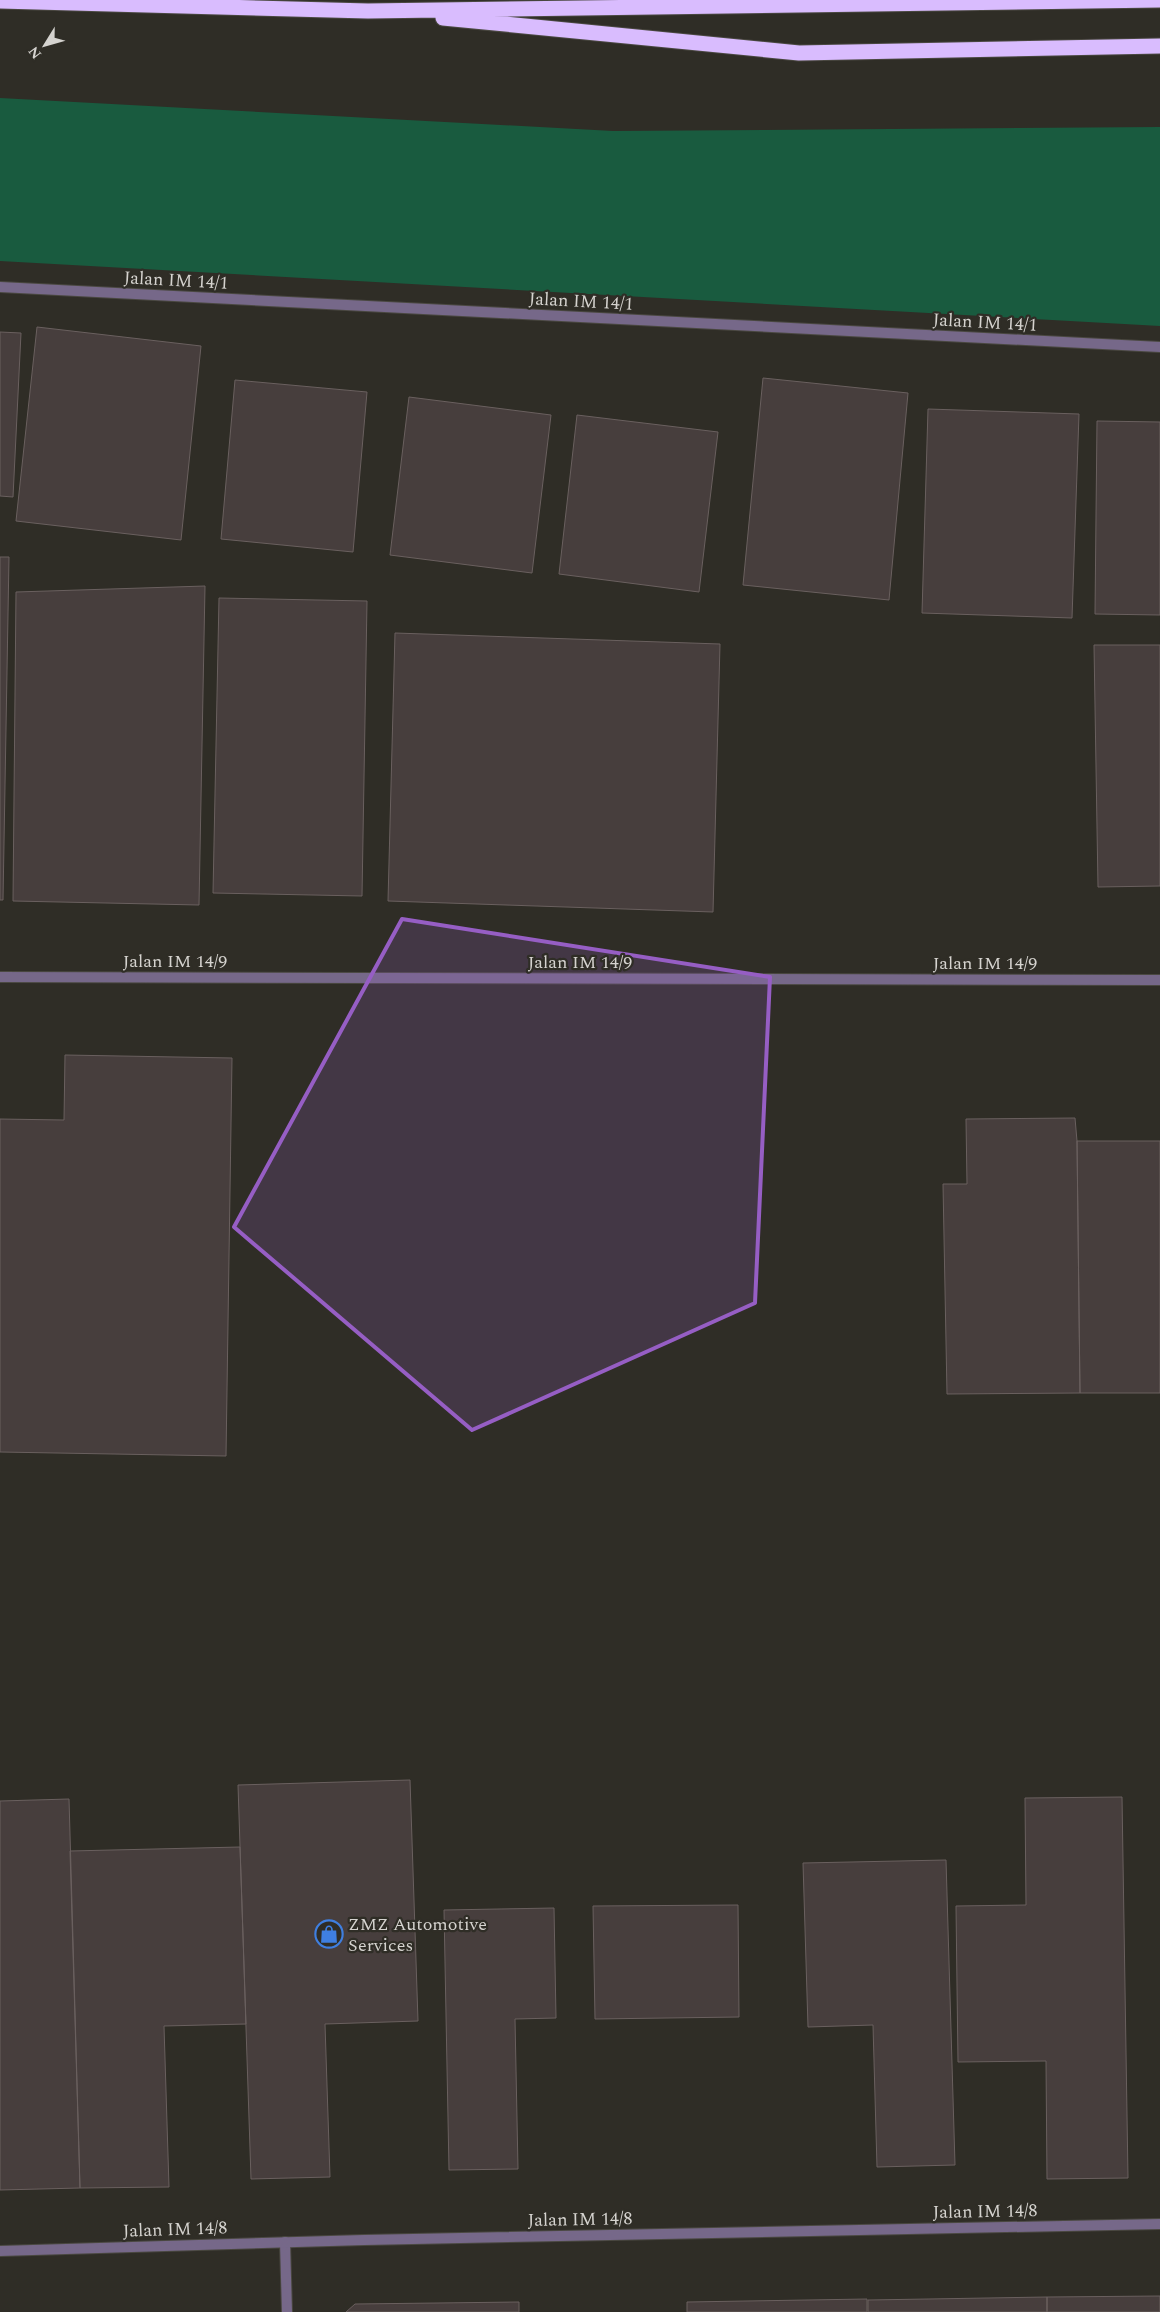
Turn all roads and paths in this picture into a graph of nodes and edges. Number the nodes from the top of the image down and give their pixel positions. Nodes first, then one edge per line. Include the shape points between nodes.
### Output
1 (1160, 0) edge
2 (0, 2) edge
3 (368, 11) junction
4 (1160, 46) edge
5 (0, 288) edge
6 (1160, 347) edge
7 (0, 977) edge
8 (1160, 980) edge
9 (1160, 2224) edge
10 (285, 2242) junction
11 (0, 2251) edge
12 (287, 2312) edge

1 - 3 highway
2 - 3 highway
3 - 4 highway via 799,53
5 - 6 street, Jalan IM 14/1
7 - 8 street, Jalan IM 14/9
9 - 10 street, Jalan IM 14/8
10 - 11 street, Jalan IM 14/8
10 - 12 street

